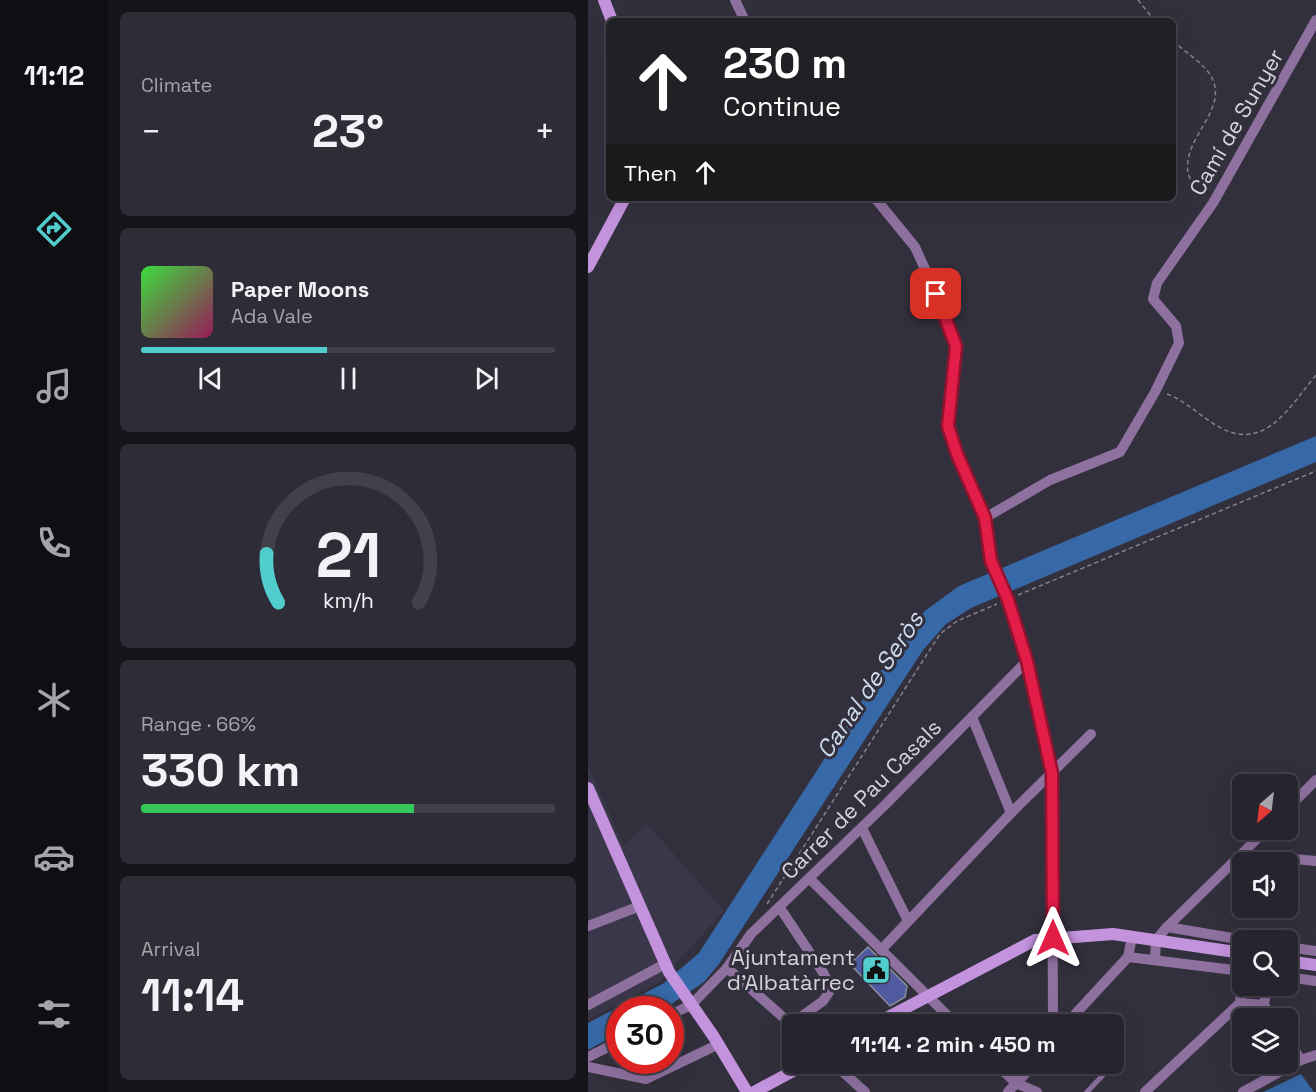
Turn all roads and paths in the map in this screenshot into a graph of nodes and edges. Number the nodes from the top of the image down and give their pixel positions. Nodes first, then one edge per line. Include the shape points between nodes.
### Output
1 (604, 0) edge
2 (735, 0) edge
3 (1138, 0) edge
4 (611, 18) edge
5 (744, 18) edge
6 (1153, 18) edge
7 (1316, 20) edge
8 (1176, 44) edge
9 (623, 201) edge
10 (877, 201) edge
11 (1211, 207) junction
12 (588, 267) edge
13 (1316, 375) edge
14 (1155, 392) junction
15 (1316, 471) edge
16 (985, 518) junction
17 (1008, 600) junction
18 (1027, 661) junction
19 (972, 717) junction
20 (1091, 735) dead end
21 (1052, 773) junction
22 (1316, 780) edge
23 (588, 788) edge
24 (1298, 798) edge
25 (1011, 813) junction
26 (862, 828) junction
27 (1256, 840) edge
28 (1244, 852) edge
29 (1298, 859) edge
30 (1316, 861) edge
31 (1232, 864) edge
32 (810, 879) junction
33 (640, 906) junction
34 (780, 908) junction
35 (763, 911) dead end
36 (908, 921) junction
37 (588, 926) edge
38 (1167, 927) junction
39 (1132, 937) junction
40 (1053, 938) junction
41 (1232, 938) edge
42 (1156, 939) junction
43 (1298, 949) edge
44 (881, 950) junction
45 (1232, 951) edge
46 (1316, 951) edge
47 (1128, 957) junction
48 (1155, 960) junction
49 (1298, 963) edge
50 (1316, 965) edge
51 (667, 968) junction
52 (727, 968) junction
53 (1232, 970) edge
54 (1298, 979) edge
55 (1316, 981) edge
56 (927, 995) junction
57 (1241, 996) edge
58 (1265, 996) edge
59 (1240, 1003) junction
60 (588, 1005) edge
61 (691, 1005) junction
62 (1264, 1005) junction
63 (684, 1008) edge
64 (1266, 1008) edge
65 (805, 1014) edge
66 (893, 1014) edge
67 (946, 1014) edge
68 (1053, 1014) edge
69 (1075, 1014) edge
70 (782, 1016) edge
71 (718, 1044) junction
72 (606, 1048) edge
73 (1316, 1055) edge
74 (588, 1056) edge
75 (1298, 1056) edge
76 (684, 1058) edge
77 (1301, 1060) junction
78 (588, 1067) edge
79 (606, 1071) edge
80 (622, 1074) edge
81 (653, 1074) edge
82 (787, 1074) edge
83 (845, 1074) edge
84 (1005, 1074) edge
85 (1027, 1074) edge
86 (1104, 1074) edge
87 (1018, 1088) edge
88 (747, 1092) edge
89 (754, 1092) edge
90 (865, 1092) edge
91 (1008, 1092) edge
92 (1037, 1092) edge
93 (1087, 1092) edge
94 (1145, 1092) edge
95 (1243, 1092) edge

1 - 4 street
2 - 5 street
3 - 6 path
7 - 11 street, Camí de Sunyer
8 - 11 path via 1204,69 1214,86 1214,107 1194,140 1188,165 1188,175
9 - 12 street
10 - 16 street via 915,247 956,346 948,426
11 - 14 street, Camí de Sunyer via 1157,283 1153,299 1176,326 1179,343
13 - 14 path via 1282,418 1256,432 1242,434 1221,428 1170,395
14 - 16 street, Camí de Sunyer via 1120,452 1050,480
15 - 17 path
16 - 17 street via 994,568
17 - 18 street
17 - 35 path via 957,621 940,634
18 - 19 street, Carrer de Pau Casals
18 - 21 street
19 - 25 street
19 - 26 street, Carrer de Pau Casals
20 - 21 street
21 - 25 street
21 - 40 street
22 - 24 street
23 - 33 street
25 - 36 street
26 - 32 street, Carrer de Pau Casals
26 - 36 street
27 - 28 street
29 - 30 street
31 - 38 street
32 - 34 street, Carrer de Pau Casals
32 - 44 street
33 - 37 street
33 - 51 street
34 - 52 street, Carrer de Pau Casals via 751,934
34 - 65 street via 831,989 823,1001
36 - 44 street
38 - 41 street
38 - 42 street
39 - 40 street via 1113,934
39 - 42 street
39 - 47 street
40 - 56 street via 1035,940
40 - 68 street
42 - 45 street
42 - 48 street
43 - 46 street
44 - 56 street
47 - 48 street
47 - 69 street
48 - 53 street
49 - 50 street
51 - 60 street
51 - 61 street
52 - 61 street, Carrer de Pau Casals
52 - 70 street
54 - 55 street
56 - 66 street
56 - 67 street
57 - 59 street
58 - 62 street
59 - 62 street
59 - 94 street
61 - 63 street
61 - 71 street
62 - 64 street
71 - 76 street
71 - 88 street
72 - 74 street
73 - 77 street
75 - 77 street
77 - 95 street
78 - 79 street
80 - 81 street via 646,1079
82 - 89 street
83 - 90 street
84 - 87 street
85 - 87 street
86 - 93 lane
87 - 91 street
87 - 92 street

